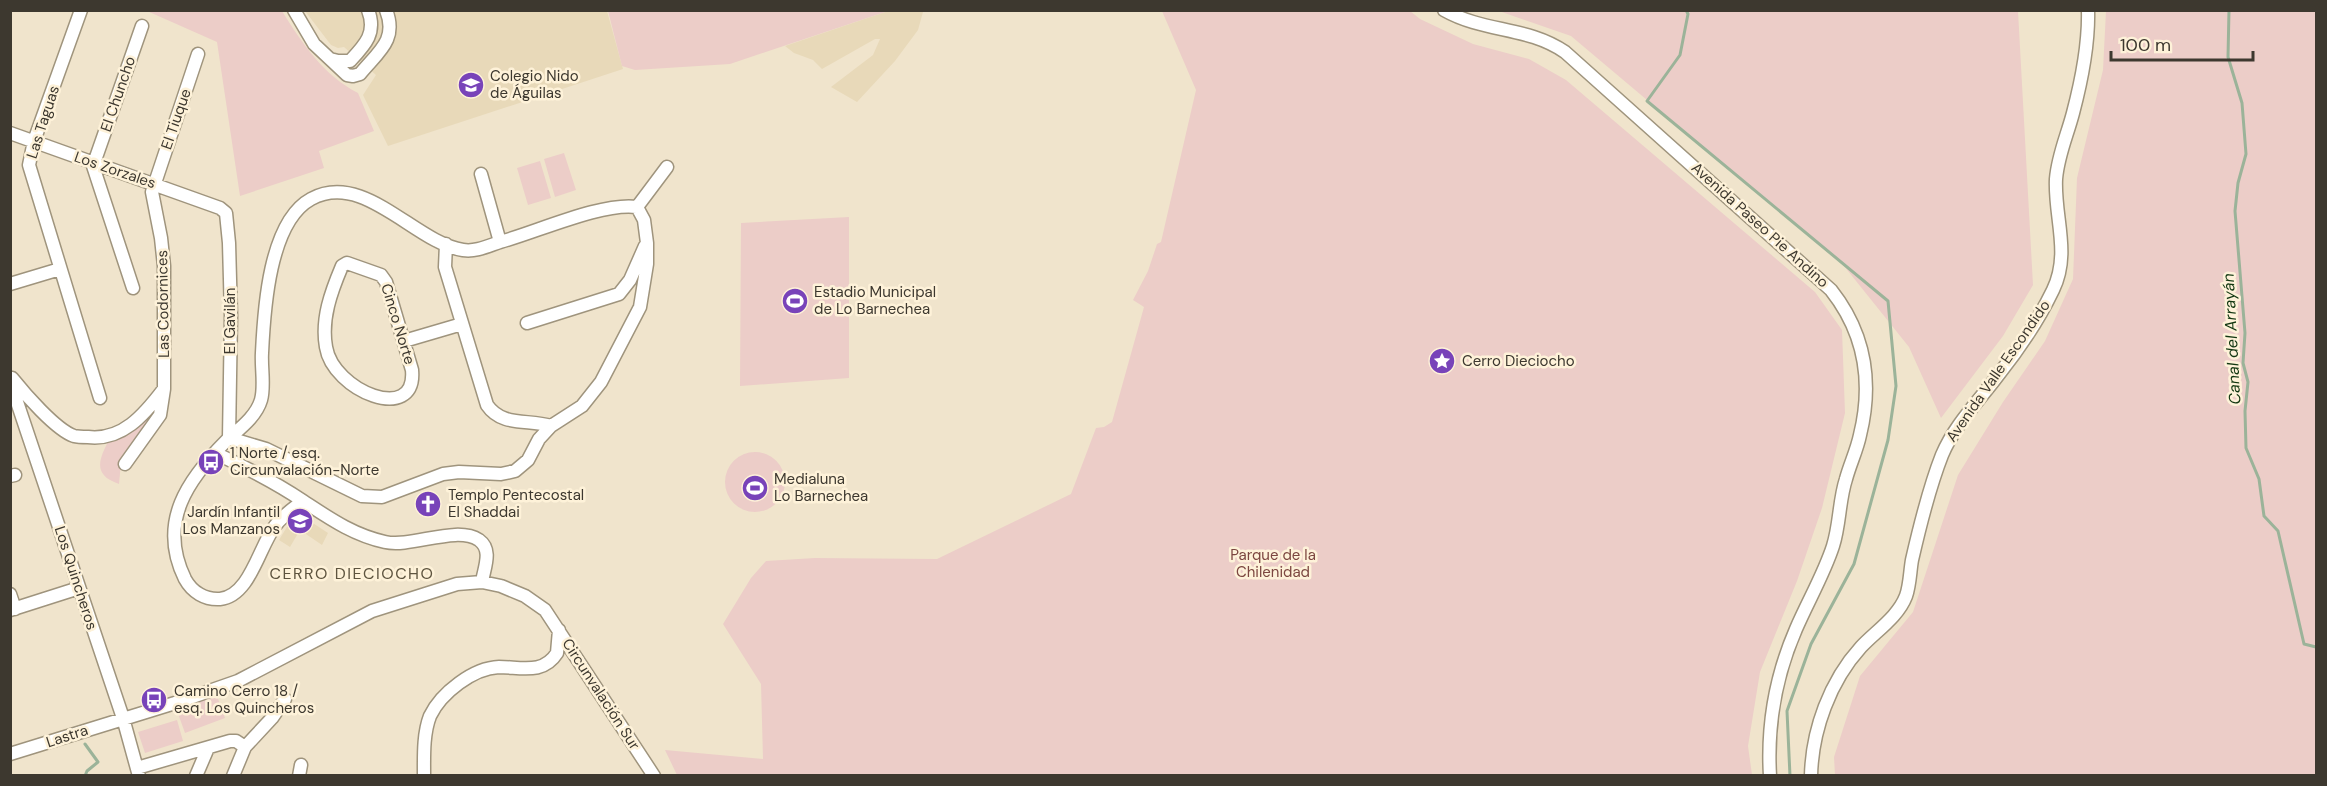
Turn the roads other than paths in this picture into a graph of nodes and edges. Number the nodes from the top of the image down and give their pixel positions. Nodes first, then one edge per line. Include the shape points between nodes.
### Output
1 (81, 10) edge
2 (294, 10) edge
3 (368, 10) edge
4 (387, 10) edge
5 (1444, 10) edge
6 (2088, 10) edge
7 (142, 26) dead end
8 (198, 54) dead end
9 (330, 59) junction
10 (10, 133) edge
11 (34, 141) junction
12 (93, 163) junction
13 (667, 167) dead end
14 (481, 174) dead end
15 (154, 184) junction
16 (637, 207) junction
17 (220, 208) joint
18 (500, 242) junction
19 (647, 242) junction
20 (446, 244) junction
21 (60, 269) junction
22 (10, 284) edge
23 (133, 288) dead end
24 (527, 323) dead end
25 (462, 324) junction
26 (404, 341) junction
27 (10, 379) edge
28 (164, 389) junction
29 (100, 398) dead end
30 (551, 426) junction
31 (230, 438) junction
32 (215, 453) junction
33 (125, 464) dead end
34 (303, 501) junction
35 (482, 582) junction
36 (79, 588) junction
37 (10, 594) edge
38 (13, 609) edge
39 (559, 629) junction
40 (285, 699) dead end
41 (123, 718) junction
42 (245, 747) junction
43 (208, 748) junction
44 (10, 754) edge
45 (138, 772) edge
46 (196, 776) edge
47 (233, 776) edge
48 (424, 776) edge
49 (654, 776) edge
50 (1770, 776) edge
51 (1811, 776) edge

1 - 11 street, Las Taguas
2 - 9 street via 308,35
3 - 9 street via 372,32 360,49 350,61
4 - 9 street via 389,37 360,74 347,75
5 - 50 street, Avenida Paseo Pie Andino via 1485,27 1534,36 1565,52 1832,290 1857,332 1866,373 1860,438 1845,481 1833,544 1783,665 1771,724
6 - 51 street, Avenida Valle Escondido via 2089,41 2056,176 2063,260 2054,289 2000,373 1952,432 1929,496 1905,597 1889,621 1850,661 1833,690 1818,730
7 - 12 street, El Chuncho
8 - 15 street, El Tiuque
10 - 11 street, Los Zorzales
11 - 12 street, Los Zorzales
11 - 21 street, Las Taguas via 30,170
12 - 15 street, Los Zorzales
12 - 23 street, Las Codornices
13 - 16 street
14 - 18 street
15 - 17 street, Los Zorzales
15 - 28 street, Las Codornices via 152,196 164,266
16 - 18 street via 615,206
16 - 19 street via 644,220
17 - 31 street, El Gavilán via 228,217
18 - 20 street via 468,250
19 - 24 street via 620,294
19 - 30 street via 640,307 614,360 582,406
20 - 25 street via 445,267
20 - 31 street via 354,195 318,196 300,208 287,226 270,274 261,400
21 - 22 street
21 - 29 street, Las Taguas
25 - 26 street
25 - 30 street via 490,409 505,419
26 - 26 street, Cinco Norte via 383,277 352,264 344,265 328,305 325,332 328,355 339,375 370,395 400,396 409,388 412,378
27 - 28 street via 73,436 96,438 118,434 141,417
27 - 36 street, Los Quincheros
28 - 33 street, Las Codornices via 160,415
30 - 31 street via 528,460 515,471 442,474 382,497 362,496 266,449
31 - 32 street
32 - 34 street via 258,473
32 - 34 street via 193,478 179,507 175,531 178,557 188,583 203,597 228,597 243,586 275,525
34 - 35 street via 335,523 386,543 473,537 486,546 488,554
35 - 39 street via 525,596 545,610
35 - 41 street, Lastra via 457,584 372,611 238,681
36 - 38 street
36 - 41 street, Los Quincheros
37 - 38 street
39 - 48 street, Circunvalación Sur via 557,653 544,666 486,669 463,680 445,697 430,716 424,744
39 - 49 street, Circunvalación Sur
40 - 42 street
41 - 44 street, Lastra
41 - 45 street, Los Quincheros
42 - 43 street via 230,741
42 - 47 street
43 - 45 street
43 - 46 street

